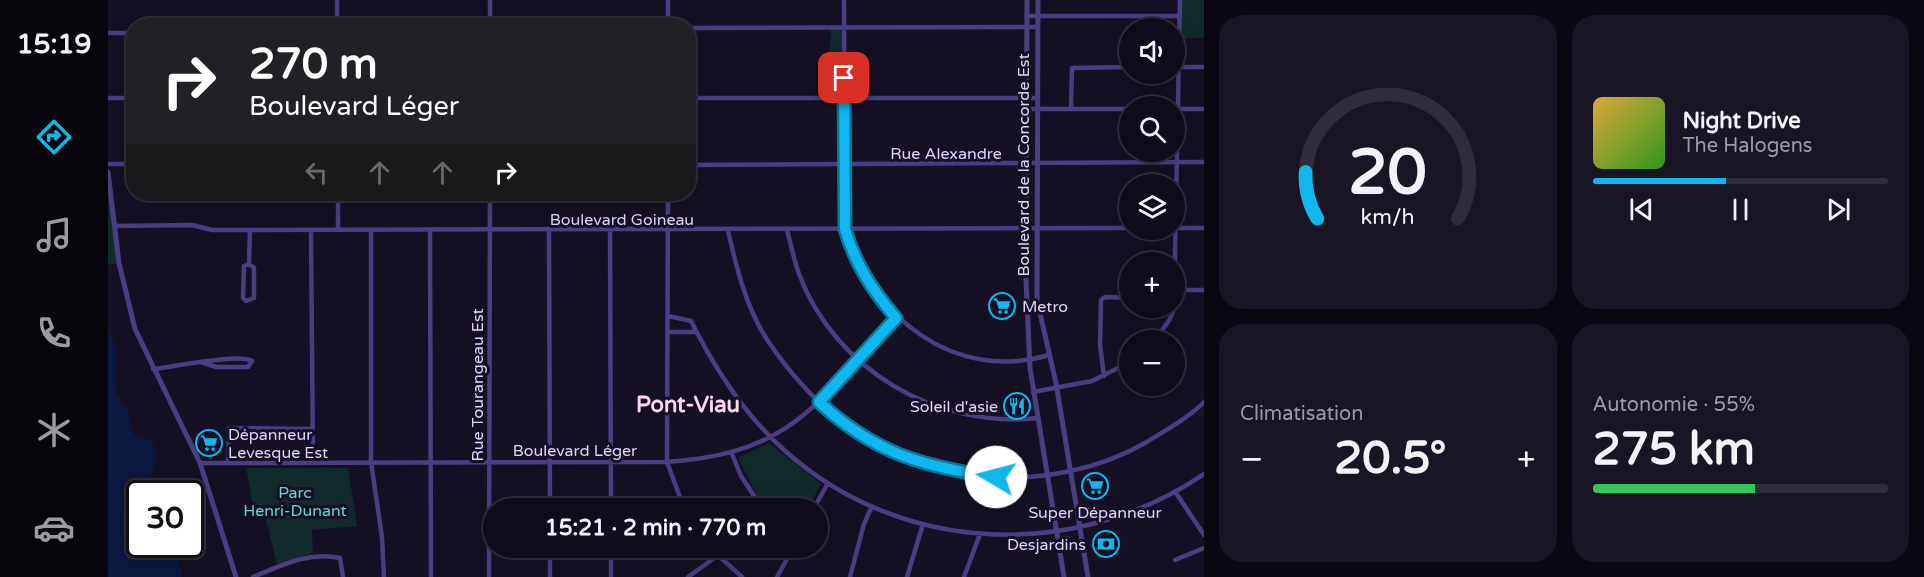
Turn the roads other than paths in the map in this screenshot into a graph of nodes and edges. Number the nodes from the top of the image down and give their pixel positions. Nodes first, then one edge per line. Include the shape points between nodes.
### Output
1 (337, 0) edge
2 (490, 0) edge
3 (668, 0) edge
4 (844, 0) edge
5 (1027, 0) edge
6 (1038, 0) edge
7 (1180, 0) edge
8 (1027, 16) junction
9 (1038, 16) junction
10 (1180, 16) joint
11 (337, 18) edge
12 (490, 18) edge
13 (668, 18) edge
14 (1027, 27) junction
15 (1037, 27) junction
16 (696, 28) edge
17 (845, 28) junction
18 (108, 33) edge
19 (126, 33) edge
20 (1119, 67) edge
21 (1185, 67) edge
22 (1204, 67) edge
23 (108, 98) edge
24 (126, 98) edge
25 (696, 98) edge
26 (1027, 98) junction
27 (1037, 98) junction
28 (844, 99) junction
29 (1071, 109) junction
30 (1119, 109) edge
31 (1185, 109) edge
32 (1204, 109) edge
33 (1027, 110) junction
34 (1037, 110) junction
35 (1177, 162) joint
36 (1185, 162) edge
37 (1204, 162) edge
38 (108, 164) edge
39 (126, 164) edge
40 (1026, 164) junction
41 (1036, 164) junction
42 (696, 165) edge
43 (844, 165) junction
44 (108, 171) edge
45 (1177, 174) edge
46 (338, 201) edge
47 (490, 201) edge
48 (668, 201) edge
49 (114, 226) junction
50 (1026, 228) junction
51 (1036, 228) junction
52 (1119, 228) edge
53 (1185, 228) edge
54 (1204, 228) edge
55 (845, 229) junction
56 (250, 230) junction
57 (311, 230) junction
58 (338, 230) junction
59 (371, 230) junction
60 (430, 230) junction
61 (787, 230) junction
62 (489, 231) junction
63 (549, 231) junction
64 (610, 231) junction
65 (668, 231) junction
66 (728, 231) junction
67 (249, 264) junction
68 (1185, 290) edge
69 (1204, 290) edge
70 (1119, 298) edge
71 (668, 316) junction
72 (896, 318) junction
73 (668, 332) junction
74 (696, 332) junction
75 (1049, 354) junction
76 (1029, 359) junction
77 (857, 360) junction
78 (204, 363) junction
79 (1119, 368) edge
80 (153, 369) junction
81 (1104, 376) junction
82 (1057, 388) junction
83 (1033, 392) junction
84 (819, 402) junction
85 (1204, 402) edge
86 (1037, 418) junction
87 (312, 429) junction
88 (772, 437) junction
89 (732, 454) junction
90 (371, 462) junction
91 (430, 462) junction
92 (489, 462) junction
93 (549, 462) junction
94 (667, 462) junction
95 (200, 463) junction
96 (228, 463) junction
97 (313, 463) junction
98 (611, 463) junction
99 (1071, 471) junction
100 (1204, 474) edge
101 (1047, 476) junction
102 (828, 483) junction
103 (1176, 493) junction
104 (550, 498) edge
105 (611, 498) edge
106 (680, 498) edge
107 (754, 498) edge
108 (820, 498) edge
109 (872, 506) junction
110 (923, 524) junction
111 (1080, 528) junction
112 (1057, 532) junction
113 (980, 534) junction
114 (1204, 535) edge
115 (1204, 548) edge
116 (550, 558) edge
117 (611, 558) edge
118 (714, 558) edge
119 (719, 558) edge
120 (787, 558) edge
121 (1175, 560) dead end
122 (738, 576) edge
123 (236, 577) edge
124 (253, 577) edge
125 (343, 577) edge
126 (384, 577) edge
127 (430, 577) edge
128 (489, 577) edge
129 (550, 577) edge
130 (611, 577) edge
131 (688, 577) edge
132 (777, 577) edge
133 (850, 577) edge
134 (908, 577) edge
135 (964, 577) edge
136 (1064, 577) edge
137 (1088, 577) edge

1 - 11 street
2 - 12 street
3 - 13 street
4 - 17 street
5 - 8 street, Boulevard de la Concorde Est
6 - 9 street, Boulevard de la Concorde Est
7 - 10 street
8 - 9 street
8 - 14 street, Boulevard de la Concorde Est
9 - 10 street
9 - 15 street, Boulevard de la Concorde Est
14 - 15 street
14 - 17 street
14 - 26 street, Boulevard de la Concorde Est
15 - 27 street, Boulevard de la Concorde Est
16 - 17 street
17 - 28 street
18 - 19 street
20 - 29 street via 1072,68
21 - 22 street
23 - 24 street
25 - 28 street
26 - 27 street
26 - 28 street
26 - 33 street, Boulevard de la Concorde Est
27 - 34 street, Boulevard de la Concorde Est
28 - 43 street
29 - 30 street
29 - 34 street
31 - 32 street
33 - 34 street
33 - 40 street, Boulevard de la Concorde Est
34 - 41 street, Boulevard de la Concorde Est
35 - 41 street, Rue Alexandre
35 - 45 street
36 - 37 street, Rue Alexandre
38 - 39 street
40 - 41 street, Rue Alexandre
40 - 43 street, Rue Alexandre
40 - 50 street, Boulevard de la Concorde Est
41 - 51 street, Boulevard de la Concorde Est
42 - 43 street, Rue Alexandre
43 - 55 street
44 - 49 street
46 - 58 street
47 - 62 street, Rue Tourangeau Est
48 - 65 street
49 - 56 street, Boulevard Goineau via 192,225 212,230
49 - 80 street via 127,302
50 - 51 street, Boulevard Goineau
50 - 55 street, Boulevard Goineau
50 - 76 street, Boulevard de la Concorde Est
51 - 52 street, Boulevard Goineau
51 - 75 street, Boulevard de la Concorde Est via 1036,300
53 - 54 street
55 - 61 street, Boulevard Goineau
55 - 72 street via 870,285
56 - 57 street, Boulevard Goineau
56 - 67 street
57 - 58 street, Boulevard Goineau
57 - 87 street
58 - 59 street, Boulevard Goineau
59 - 60 street, Boulevard Goineau
59 - 90 street
60 - 62 street, Boulevard Goineau
60 - 91 street
61 - 66 street, Boulevard Goineau
61 - 77 street via 800,275 812,299 835,337
62 - 63 street, Boulevard Goineau
62 - 92 street, Rue Tourangeau Est
63 - 64 street, Boulevard Goineau
63 - 93 street
64 - 65 street, Boulevard Goineau
64 - 98 street
65 - 66 street, Boulevard Goineau
65 - 71 street
66 - 84 street via 742,286 767,339
67 - 67 street via 244,266 246,301 254,298 254,268
68 - 69 street
70 - 81 street via 1101,300
71 - 73 street
71 - 74 street via 691,321
72 - 76 street via 963,355 984,360
72 - 77 street, Boulevard Léger
73 - 74 street
73 - 94 street
74 - 88 street via 735,395
75 - 76 street
75 - 82 street, Boulevard de la Concorde Est
76 - 83 street, Boulevard de la Concorde Est
77 - 84 street, Boulevard Léger
77 - 86 street via 905,394 935,406 1003,421
78 - 78 street via 216,368 248,367 252,362 216,359
78 - 80 street
79 - 81 street
80 - 95 street
81 - 82 street
82 - 83 street
82 - 99 street, Boulevard de la Concorde Est
83 - 86 street, Boulevard de la Concorde Est
84 - 88 street, Boulevard Léger
84 - 101 street via 861,435 920,463 996,477
85 - 99 street via 1179,423 1133,449
86 - 101 street, Boulevard de la Concorde Est
87 - 96 street via 229,428
87 - 97 street
88 - 89 street, Boulevard Léger
88 - 102 street
89 - 94 street, Boulevard Léger
89 - 107 street
90 - 91 street, Boulevard Léger
90 - 97 street, Boulevard Léger
90 - 126 street
91 - 92 street, Boulevard Léger
91 - 127 street
92 - 93 street, Boulevard Léger
92 - 128 street, Rue Tourangeau Est
93 - 98 street, Boulevard Léger
93 - 104 street
94 - 98 street, Boulevard Léger
94 - 106 street
95 - 96 street, Boulevard Léger
95 - 123 street
96 - 97 street, Boulevard Léger
98 - 105 street
99 - 101 street
99 - 111 street, Boulevard de la Concorde Est
100 - 103 street
101 - 112 street, Boulevard de la Concorde Est
102 - 108 street
102 - 109 street
103 - 111 street via 1142,510
103 - 114 street
109 - 110 street
109 - 133 street
110 - 113 street
110 - 134 street
111 - 112 street
111 - 137 street, Boulevard de la Concorde Est
112 - 113 street
112 - 136 street, Boulevard de la Concorde Est
113 - 135 street
115 - 121 street
116 - 129 street
117 - 130 street
118 - 131 street
119 - 122 street
120 - 132 street
124 - 125 street via 305,558 332,556 340,558

